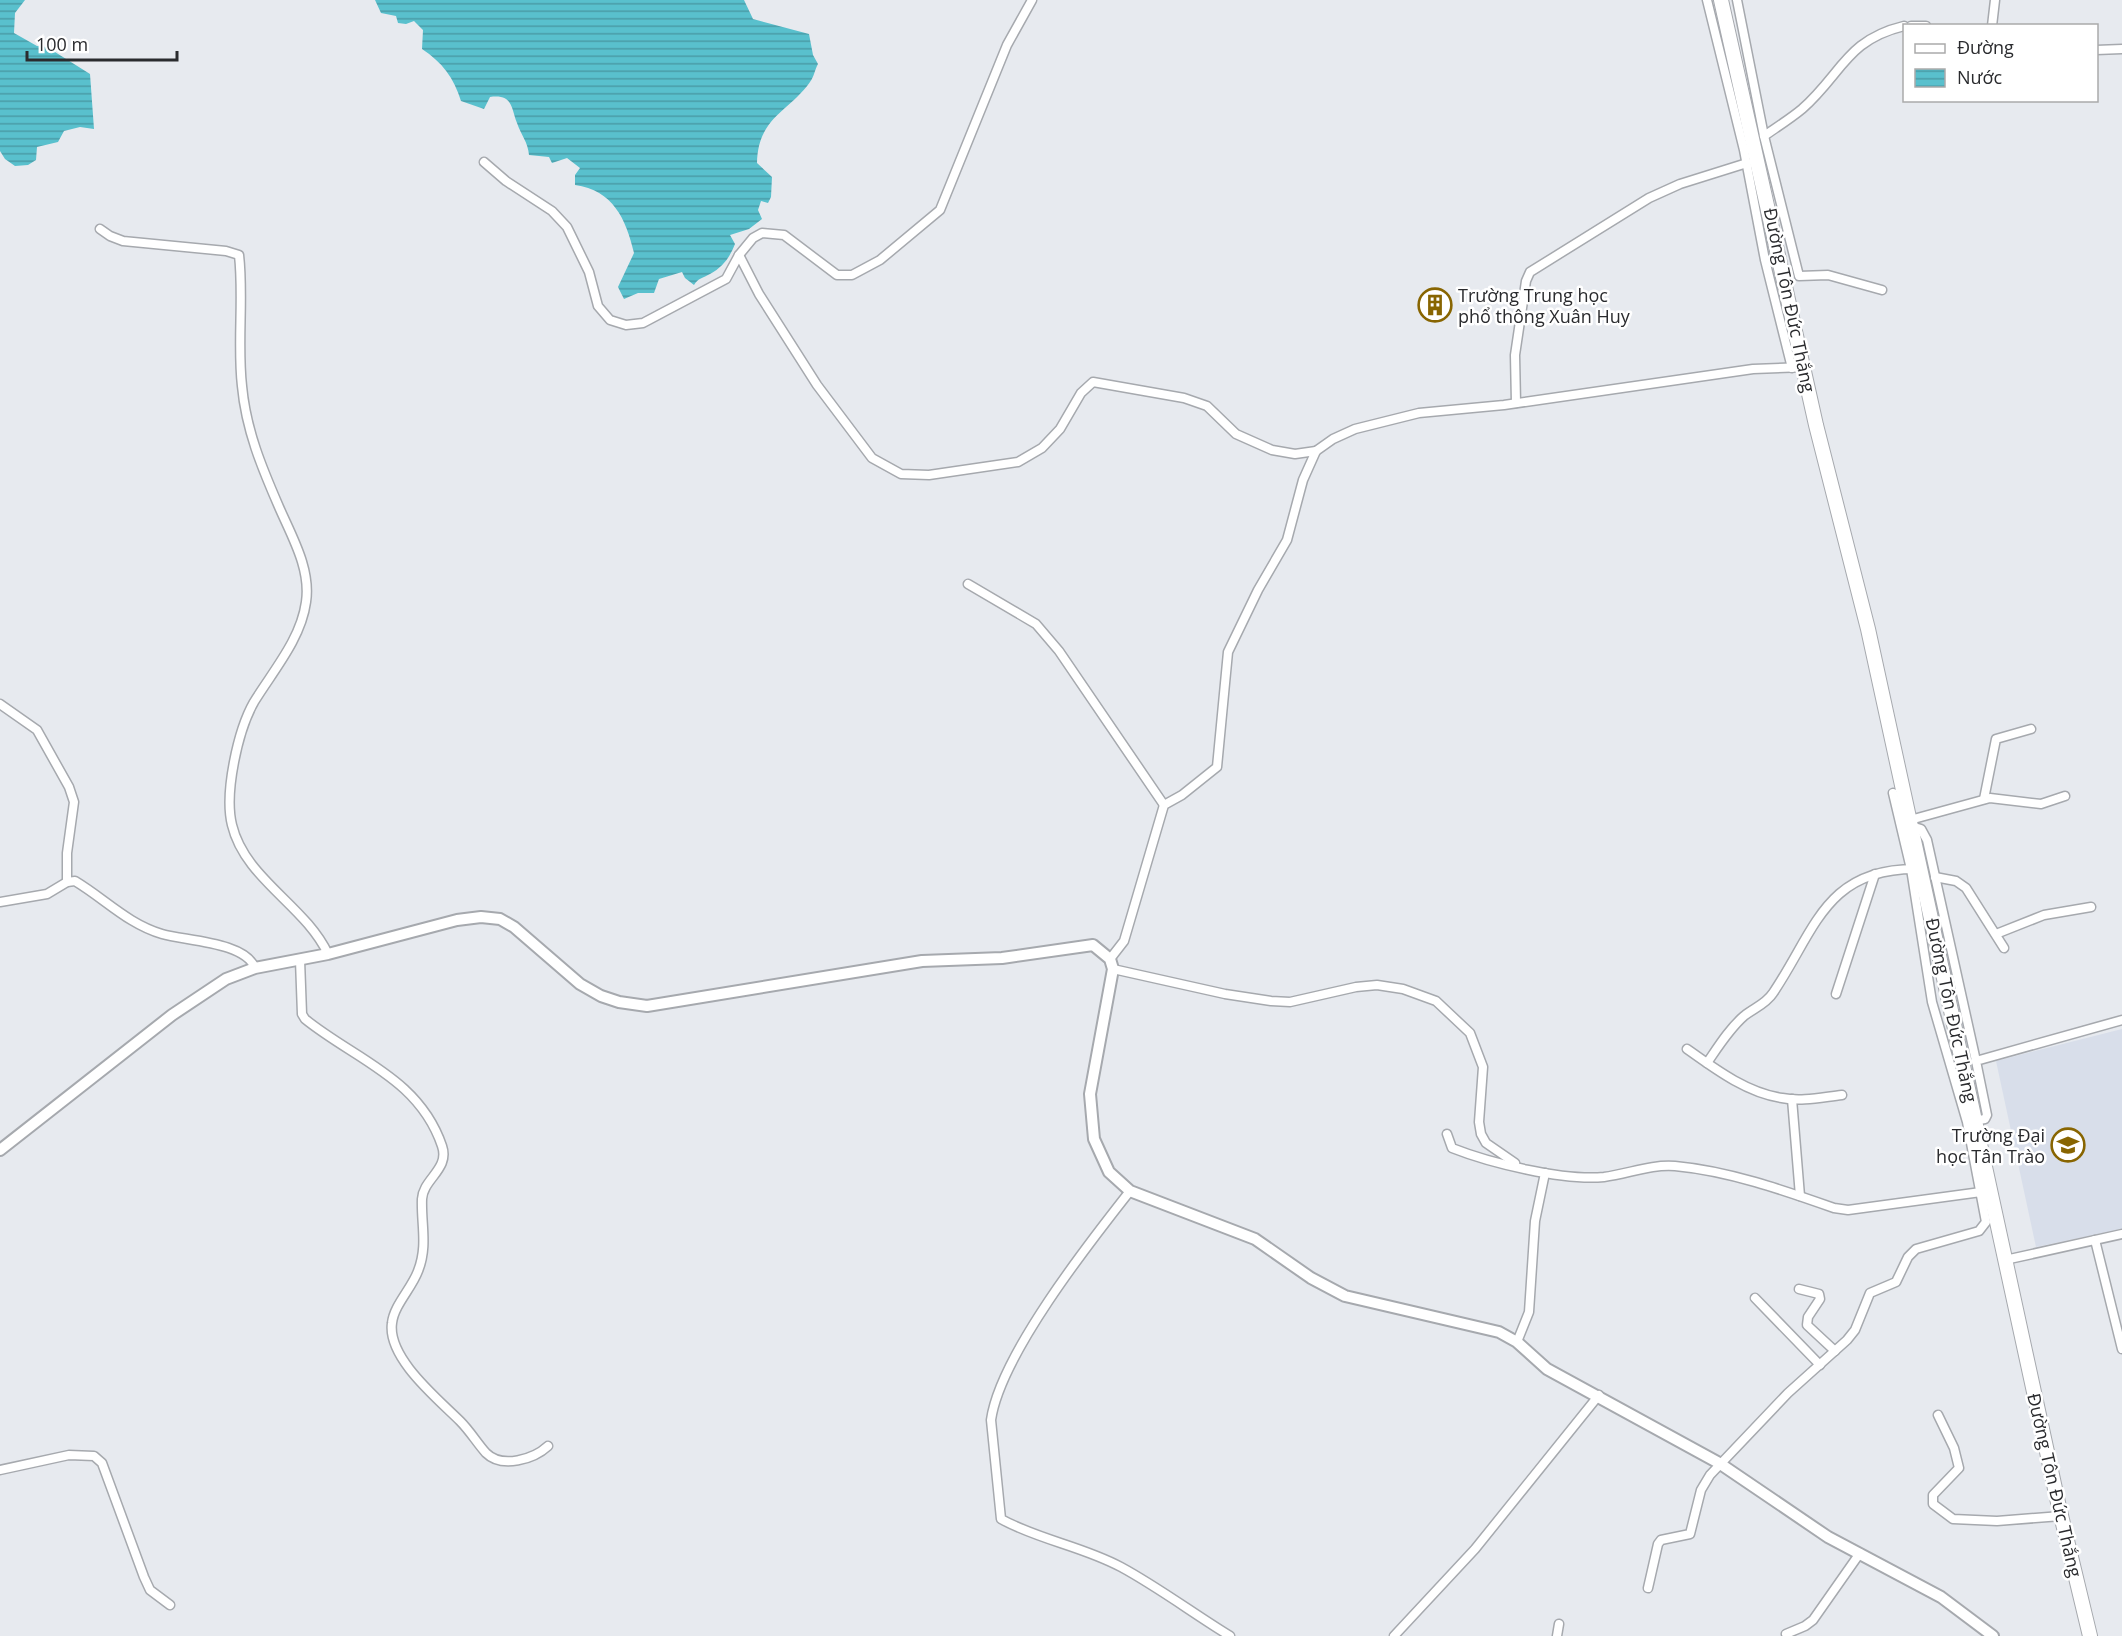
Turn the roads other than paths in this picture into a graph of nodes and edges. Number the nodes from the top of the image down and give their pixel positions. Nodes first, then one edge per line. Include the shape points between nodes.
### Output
1 (1032, 0) edge
2 (1707, 0) edge
3 (1721, 0) edge
4 (1737, 0) edge
5 (1995, 0) edge
6 (1992, 24) edge
7 (1903, 27) edge
8 (2122, 49) edge
9 (2098, 50) edge
10 (1758, 144) junction
11 (484, 162) dead end
12 (1747, 163) junction
13 (100, 229) dead end
14 (739, 255) junction
15 (1881, 290) dead end
16 (1798, 367) junction
17 (1516, 403) junction
18 (1316, 451) junction
19 (968, 584) dead end
20 (0, 704) edge
21 (2031, 729) dead end
22 (1893, 794) dead end
23 (2065, 796) dead end
24 (1984, 799) junction
25 (1164, 805) junction
26 (1911, 823) junction
27 (1916, 869) junction
28 (1875, 874) junction
29 (1935, 877) junction
30 (67, 882) junction
31 (0, 902) edge
32 (2091, 907) dead end
33 (1996, 934) junction
34 (2004, 948) dead end
35 (328, 954) junction
36 (300, 960) junction
37 (1112, 964) junction
38 (255, 968) junction
39 (1836, 994) dead end
40 (2122, 1020) edge
41 (1687, 1049) dead end
42 (1976, 1061) junction
43 (1707, 1063) junction
44 (1842, 1095) dead end
45 (1792, 1099) junction
46 (1971, 1122) junction
47 (1447, 1134) dead end
48 (0, 1150) edge
49 (1521, 1166) junction
50 (1545, 1173) junction
51 (1130, 1191) junction
52 (1981, 1192) junction
53 (1800, 1196) junction
54 (2122, 1234) edge
55 (2095, 1240) junction
56 (2005, 1260) junction
57 (1799, 1289) dead end
58 (1755, 1298) dead end
59 (1517, 1342) junction
60 (2122, 1349) edge
61 (1834, 1351) junction
62 (1820, 1365) junction
63 (1599, 1395) junction
64 (1938, 1415) dead end
65 (548, 1446) dead end
66 (1719, 1463) junction
67 (0, 1470) edge
68 (2061, 1516) junction
69 (1860, 1553) junction
70 (1648, 1588) dead end
71 (170, 1605) dead end
72 (1559, 1624) dead end
73 (1786, 1634) dead end
74 (1230, 1636) edge
75 (1394, 1636) edge
76 (1557, 1636) edge
77 (1993, 1636) edge
78 (2090, 1636) edge

1 - 14 street via 1006,45 946,197 932,219 880,260 852,275 837,275 784,234 771,232 753,237
2 - 10 street
3 - 10 highway, Đường Tôn Đức Thắng
4 - 10 street
5 - 6 street
7 - 10 street via 1852,50 1802,108
8 - 9 street
10 - 12 street
10 - 15 street via 1799,276 1828,275
10 - 16 highway, Đường Tôn Đức Thắng
11 - 14 street via 552,211 567,227 586,265 598,306 610,320 626,325 643,323 726,279
12 - 16 street via 1765,260
12 - 17 street via 1649,198 1530,272 1515,355
13 - 35 street via 123,241 226,250 239,255 241,377 246,416 253,444 303,565 307,600 303,621 252,705 242,730 230,792 231,824 242,854 317,934
14 - 18 street via 817,385 872,458 901,474 928,475 1018,462 1042,448 1060,429 1081,393 1093,382 1184,398 1207,406 1236,434 1272,450 1294,454
16 - 17 street via 1753,369
16 - 26 highway, Đường Tôn Đức Thắng via 1861,599
17 - 18 street via 1386,420 1341,434
18 - 25 street via 1303,480 1287,540 1228,652 1217,767
19 - 25 street via 1036,624 1059,651
20 - 30 street via 37,730 69,787 74,802
21 - 24 street via 1996,739
22 - 27 street
23 - 24 street via 2041,804
24 - 26 street
25 - 37 street via 1125,941
26 - 27 highway, Đường Tôn Đức Thắng
26 - 29 street via 1924,833
27 - 28 street
27 - 46 highway, Đường Tôn Đức Thắng
27 - 46 street via 1932,976 1932,1002
28 - 39 street
28 - 43 street via 1838,894 1823,908 1773,994 1728,1033
29 - 33 street via 1956,881 1966,888
29 - 42 street
30 - 31 street via 47,894
30 - 38 street via 79,884 140,926 231,949 244,954
32 - 33 street via 2044,915
33 - 34 street
35 - 36 street
35 - 37 street via 457,920 500,919 580,984 619,1002 647,1006 922,961 1024,956 1086,945 1101,950
36 - 38 street
36 - 65 street via 304,1019 361,1054 409,1094 443,1149 437,1174 422,1198 424,1244 419,1269 392,1324 404,1362 488,1455 497,1460 524,1458
37 - 49 street via 1124,973 1271,1001 1290,1002 1377,985 1436,1001 1470,1033 1484,1067 1481,1134 1486,1143
37 - 51 street via 1090,1109 1099,1155 1109,1172
38 - 48 street via 204,991
40 - 42 street
41 - 43 street
42 - 46 street via 1987,1115
43 - 45 street via 1758,1092
44 - 45 street
45 - 53 street
46 - 52 street
46 - 56 highway, Đường Tôn Đức Thắng
47 - 49 street via 1452,1148
49 - 50 street
50 - 53 street via 1601,1177 1675,1166 1723,1174
50 - 59 street via 1535,1221 1529,1312
51 - 59 street via 1255,1239 1345,1296 1477,1326
51 - 74 street via 1029,1333 993,1405 991,1420 1001,1519 1121,1567
52 - 53 street via 1848,1210
52 - 61 street via 1984,1228 1916,1249 1896,1282 1870,1293 1855,1330
54 - 55 street
55 - 56 street
55 - 60 street
56 - 68 highway, Đường Tôn Đức Thắng
57 - 61 street via 1819,1294 1807,1325
58 - 62 street
59 - 63 street via 1547,1369
61 - 62 street
62 - 66 street
63 - 66 street
63 - 75 street via 1475,1549
64 - 68 street via 1959,1468 1933,1495 1933,1504 1953,1519 1997,1521
66 - 69 street via 1828,1537
66 - 70 street via 1701,1490 1690,1534 1658,1544
67 - 71 street via 69,1455 94,1456 102,1463 150,1590
68 - 78 highway, Đường Tôn Đức Thắng
69 - 73 street via 1813,1620
69 - 77 street via 1941,1596
72 - 76 street

